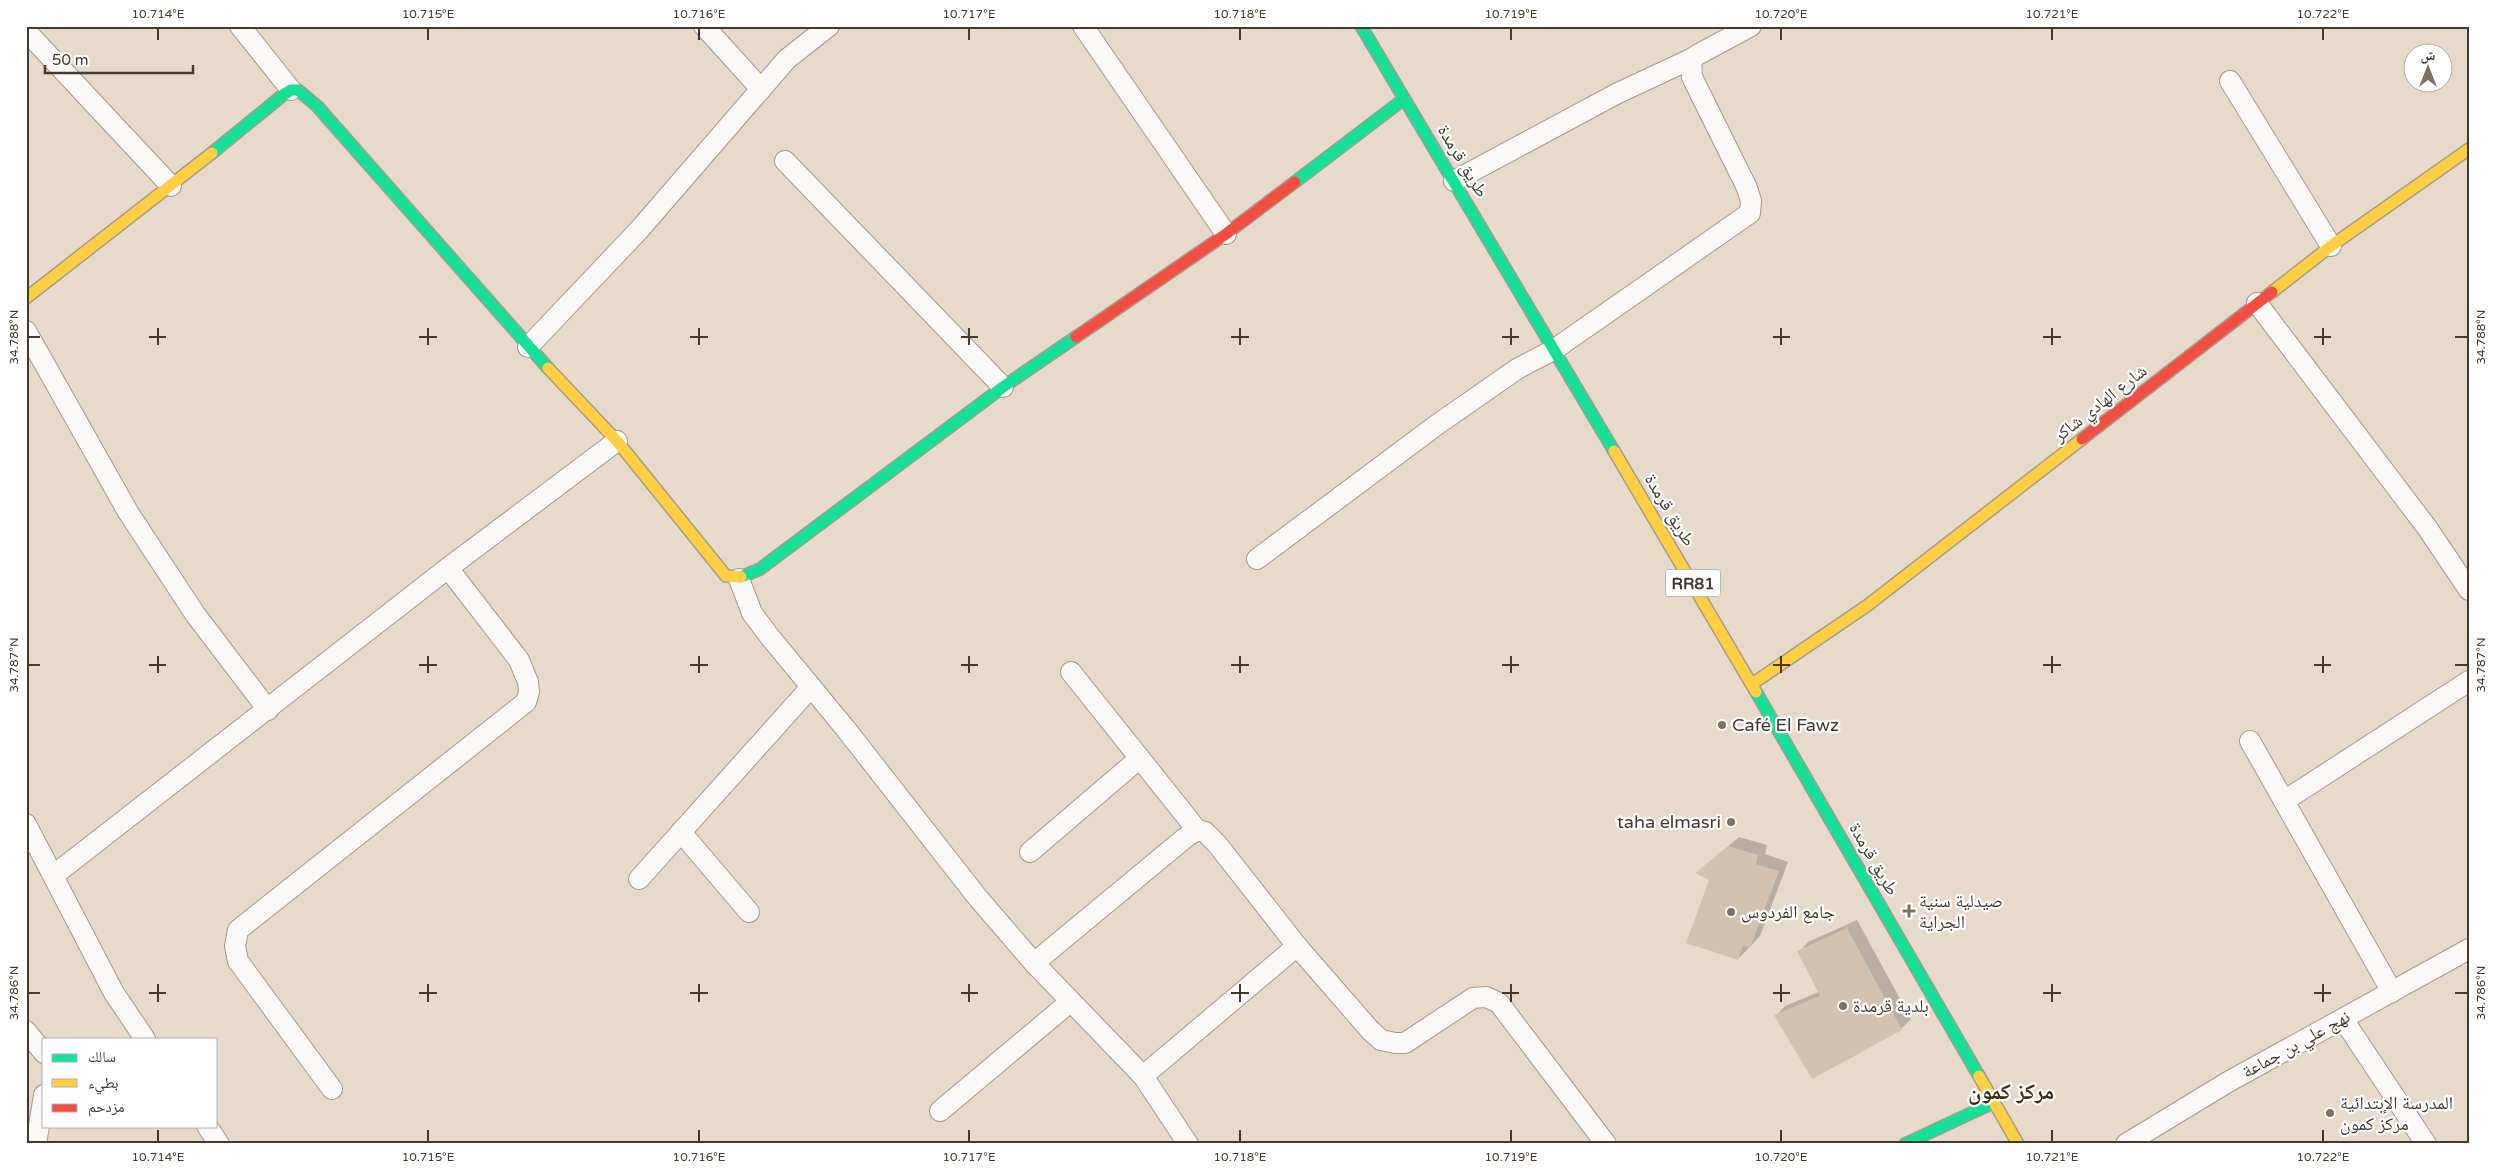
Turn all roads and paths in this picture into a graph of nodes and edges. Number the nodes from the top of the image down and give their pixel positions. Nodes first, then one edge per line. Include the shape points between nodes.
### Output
1 (240, 26) edge
2 (704, 26) edge
3 (829, 26) edge
4 (1083, 26) edge
5 (1361, 26) edge
6 (1750, 26) edge
7 (26, 31) edge
8 (1691, 59) junction
9 (2230, 82) dead end
10 (761, 89) junction
11 (291, 90) junction
12 (1404, 99) junction
13 (2469, 150) edge
14 (785, 161) dead end
15 (1454, 181) junction
16 (171, 186) junction
17 (1226, 234) junction
18 (2331, 246) junction
19 (26, 298) edge
20 (2257, 303) junction
21 (26, 331) edge
22 (528, 347) junction
23 (1555, 348) junction
24 (1003, 387) junction
25 (617, 441) junction
26 (1257, 559) dead end
27 (448, 568) junction
28 (739, 579) junction
29 (2469, 590) edge
30 (1071, 672) dead end
31 (2469, 681) edge
32 (1752, 684) junction
33 (811, 687) junction
34 (268, 710) junction
35 (2250, 740) dead end
36 (1140, 758) junction
37 (2284, 801) junction
38 (26, 824) edge
39 (1197, 830) junction
40 (681, 832) junction
41 (1030, 852) dead end
42 (54, 875) junction
43 (639, 879) dead end
44 (749, 912) dead end
45 (1297, 946) junction
46 (2469, 949) edge
47 (1034, 963) junction
48 (2392, 992) junction
49 (1070, 1002) junction
50 (2343, 1019) junction
51 (26, 1031) edge
52 (144, 1038) edge
53 (42, 1051) edge
54 (1143, 1076) junction
55 (332, 1089) dead end
56 (1995, 1102) junction
57 (42, 1107) edge
58 (940, 1111) dead end
59 (208, 1128) edge
60 (36, 1144) edge
61 (219, 1144) edge
62 (1188, 1144) edge
63 (1606, 1144) edge
64 (1906, 1144) edge
65 (2018, 1144) edge
66 (2126, 1144) edge
67 (2426, 1144) edge

1 - 11 street
2 - 10 street
3 - 10 street via 787,59
4 - 17 street
5 - 12 street, طريق قرمدة / RR81
6 - 8 street
7 - 16 street
8 - 15 street via 1618,93
8 - 23 street via 1692,77 1747,188 1750,213
9 - 18 street
10 - 22 street via 639,230
11 - 16 street
11 - 22 street via 303,93 317,106
12 - 15 street, طريق قرمدة / RR81
12 - 17 street
13 - 18 street, شارع الهادي شاكر
14 - 24 street
15 - 23 street, طريق قرمدة / RR81
16 - 19 street
17 - 24 street
18 - 20 street, شارع الهادي شاكر
20 - 29 street via 2428,529
20 - 32 street, شارع الهادي شاكر via 1868,605
21 - 34 street via 128,512 195,614
22 - 25 street
23 - 26 street via 1517,369 1438,424
23 - 32 street, طريق قرمدة / RR81
24 - 28 street via 760,569
25 - 27 street
25 - 28 street via 726,576
27 - 34 street
27 - 55 street via 519,660 528,682 526,702 238,930 238,961
28 - 33 street via 752,613
30 - 36 street
31 - 37 street
32 - 56 street, طريق قرمدة / RR81
33 - 40 street
33 - 47 street via 978,898
34 - 42 street
35 - 37 street
36 - 39 street
36 - 41 street
37 - 48 street
38 - 42 street
39 - 45 street via 1211,836
39 - 47 street
40 - 43 street
40 - 44 street
42 - 52 street via 114,993
45 - 54 street
45 - 63 street via 1381,1040 1395,1043 1414,1039 1473,998 1486,997 1498,1003
46 - 48 street, نهج علي بن جماعة
47 - 49 street
48 - 50 street, نهج علي بن جماعة
49 - 54 street
49 - 58 street
50 - 66 street, نهج علي بن جماعة via 2228,1082
50 - 67 street
51 - 53 street
54 - 62 street
56 - 64 street
56 - 65 street, طريق قرمدة / RR81
57 - 60 street
59 - 61 street

